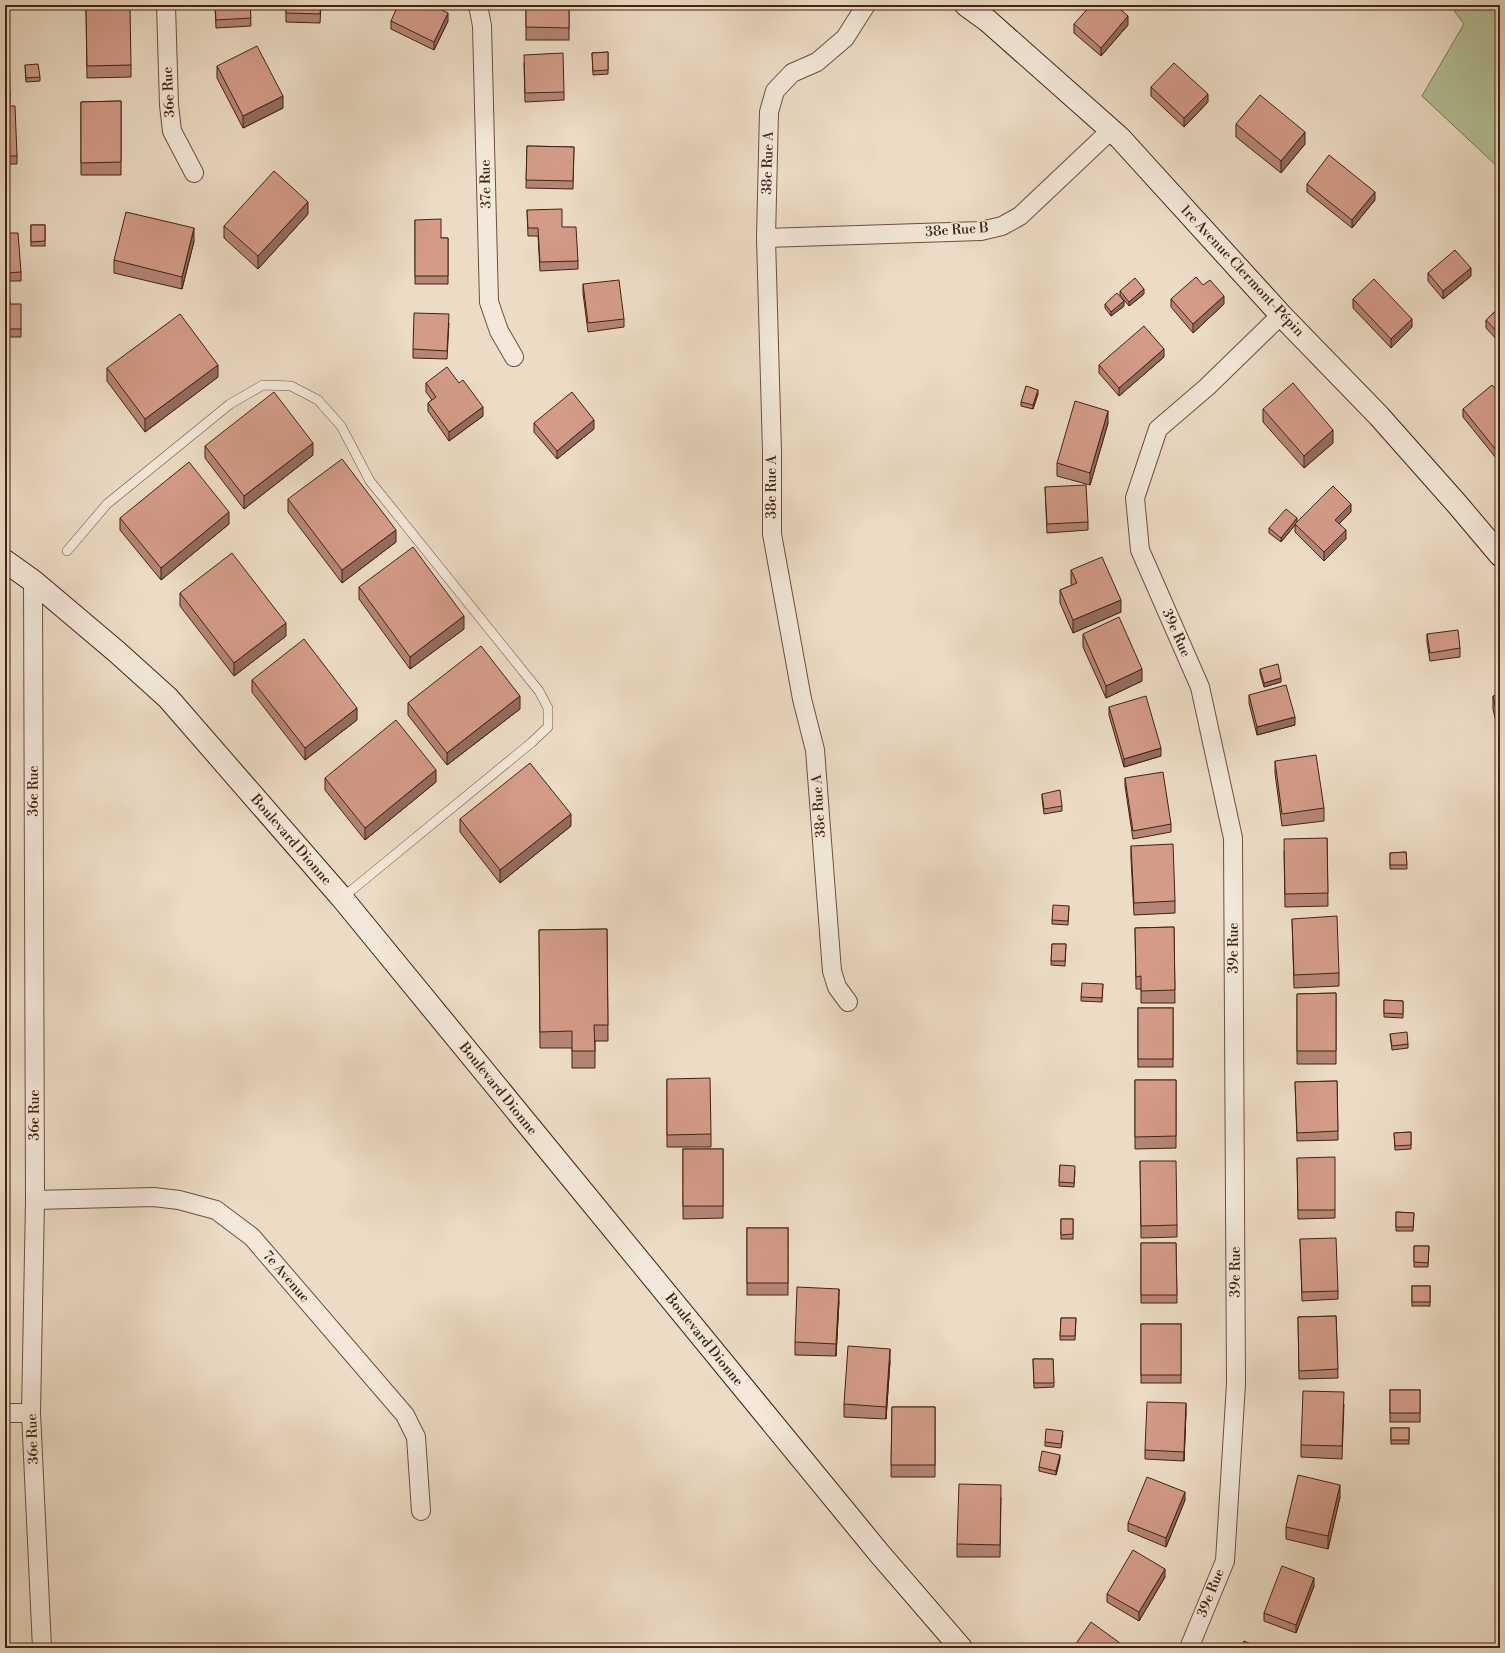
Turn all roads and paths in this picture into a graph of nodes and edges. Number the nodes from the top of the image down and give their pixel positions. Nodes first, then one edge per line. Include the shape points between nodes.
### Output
1 (166, 5) edge
2 (478, 5) edge
3 (866, 5) edge
4 (966, 5) edge
5 (1111, 130) junction
6 (194, 173) dead end
7 (766, 238) junction
8 (1281, 315) junction
9 (514, 357) dead end
10 (67, 551) dead end
11 (1500, 555) edge
12 (5, 561) edge
13 (33, 582) junction
14 (342, 898) junction
15 (848, 1002) dead end
16 (35, 1200) junction
17 (5, 1413) edge
18 (31, 1413) junction
19 (421, 1511) dead end
20 (42, 1648) edge
21 (961, 1648) edge
22 (1189, 1648) edge

1 - 6 street, 36e Rue via 172,131
2 - 9 street, 37e Rue via 482,26 488,302 499,332
3 - 7 street, 38e Rue A via 845,38 817,62 792,73 775,91 769,112
4 - 5 main road, 1re Avenue Clermont-Pépin via 988,20
5 - 7 street, 38e Rue B via 1020,216 1002,226 980,231
5 - 8 main road, 1re Avenue Clermont-Pépin
7 - 15 street, 38e Rue A via 772,534 802,698 815,750 832,971 837,987
8 - 11 main road, 1re Avenue Clermont-Pépin via 1379,416
8 - 22 street, 39e Rue via 1207,387 1158,428 1135,498 1140,550 1200,687 1233,838 1236,1384 1225,1561
10 - 14 lane via 107,504 230,404 263,385 291,386 318,400 342,426 370,482 539,691 548,708 548,727 531,743
12 - 13 main road, Boulevard Dionne
13 - 14 main road, Boulevard Dionne via 168,698
13 - 16 street, 36e Rue
14 - 21 main road, Boulevard Dionne via 879,1553
16 - 18 street, 36e Rue
16 - 19 street, 7e Avenue via 179,1200 216,1210 252,1236 405,1415 416,1437
17 - 18 street
18 - 20 street, 36e Rue

